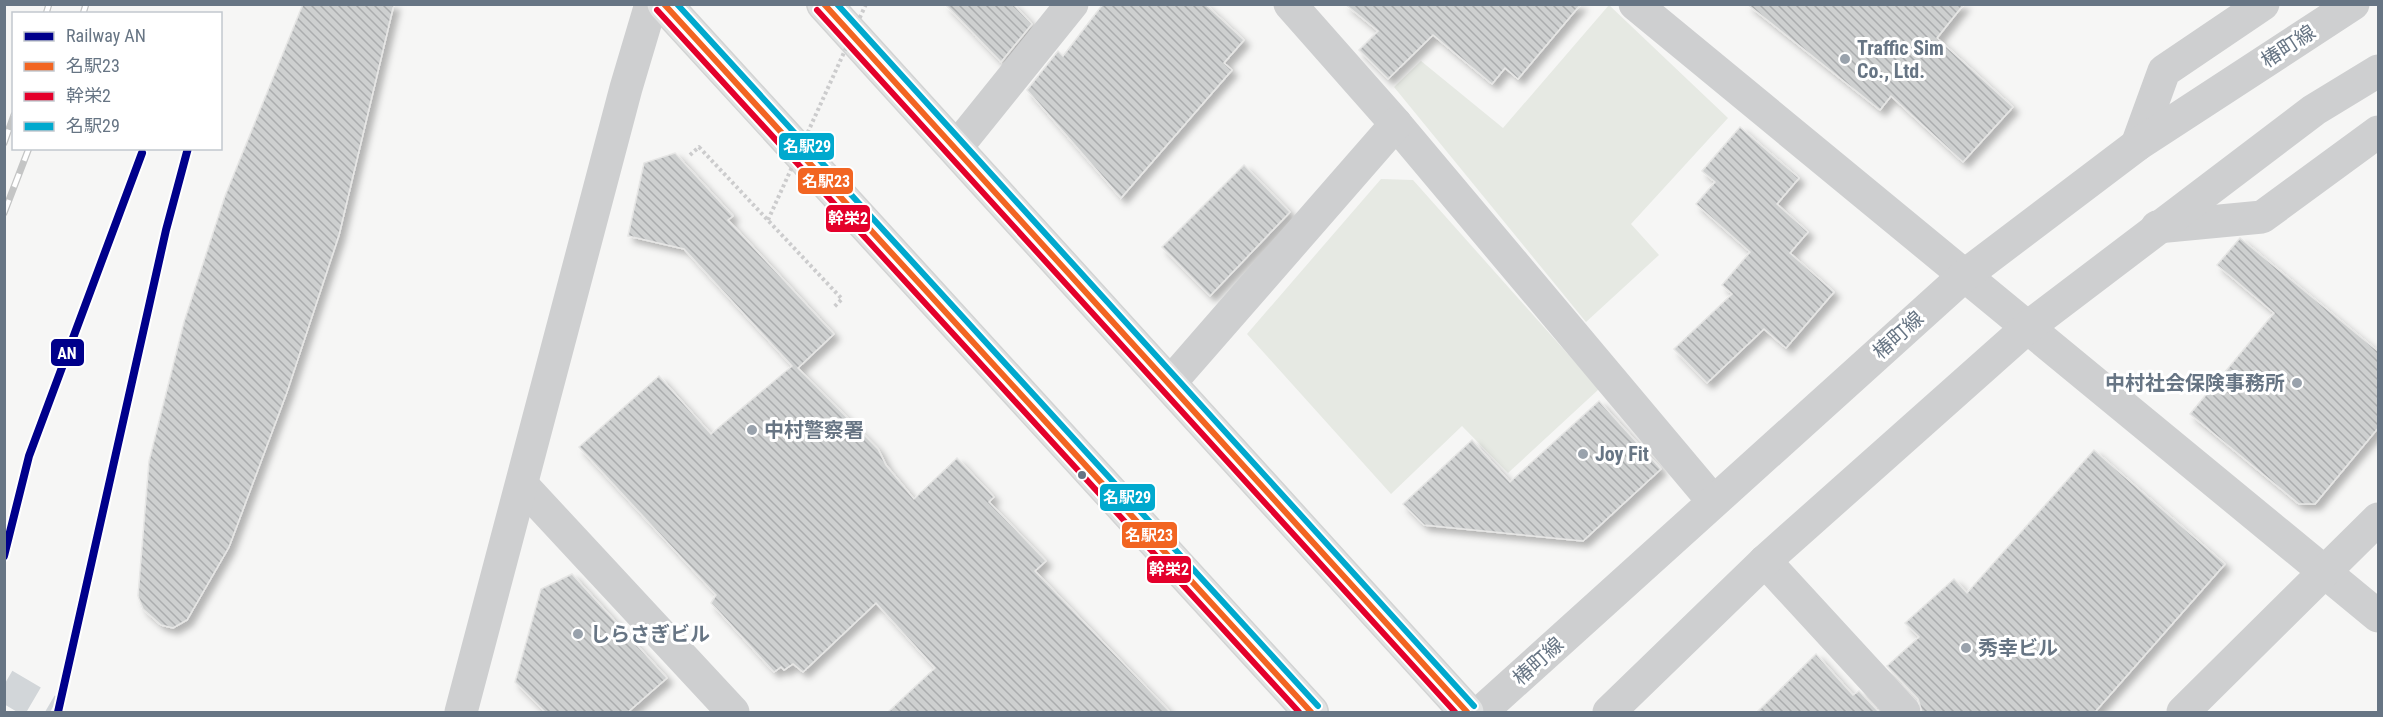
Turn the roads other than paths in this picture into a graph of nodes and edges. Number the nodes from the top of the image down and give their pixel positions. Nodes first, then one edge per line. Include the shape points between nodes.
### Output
1 (651, 4) edge
2 (664, 4) edge
3 (824, 4) edge
4 (1072, 4) edge
5 (1290, 4) edge
6 (1635, 4) edge
7 (2263, 4) edge
8 (2353, 4) edge
9 (2379, 71) edge
10 (1396, 124) junction
11 (2379, 132) edge
12 (2138, 145) junction
13 (956, 148) junction
14 (2157, 227) junction
15 (1964, 276) junction
16 (2028, 327) junction
17 (1170, 382) junction
18 (522, 485) junction
19 (1713, 501) junction
20 (2379, 519) edge
21 (1765, 561) junction
22 (2325, 572) junction
23 (2379, 616) edge
24 (460, 712) edge
25 (734, 712) edge
26 (1311, 712) edge
27 (1467, 712) edge
28 (1481, 712) edge
29 (1609, 712) edge
30 (1904, 712) edge
31 (2183, 712) edge

1 - 18 street
2 - 26 main road
3 - 13 main road
4 - 13 street
5 - 10 street
6 - 15 street
7 - 12 street via 2164,71
8 - 12 street, 椿町線
9 - 14 street via 2314,110
10 - 17 street
10 - 19 street
11 - 14 street via 2262,217
12 - 15 street, 椿町線
13 - 17 main road
14 - 16 street
15 - 16 street
15 - 19 street, 椿町線
16 - 21 street
16 - 22 street
17 - 27 main road
18 - 24 street
18 - 25 street
19 - 28 street, 椿町線
20 - 22 street
21 - 29 street
21 - 30 street
22 - 23 street
22 - 31 street

